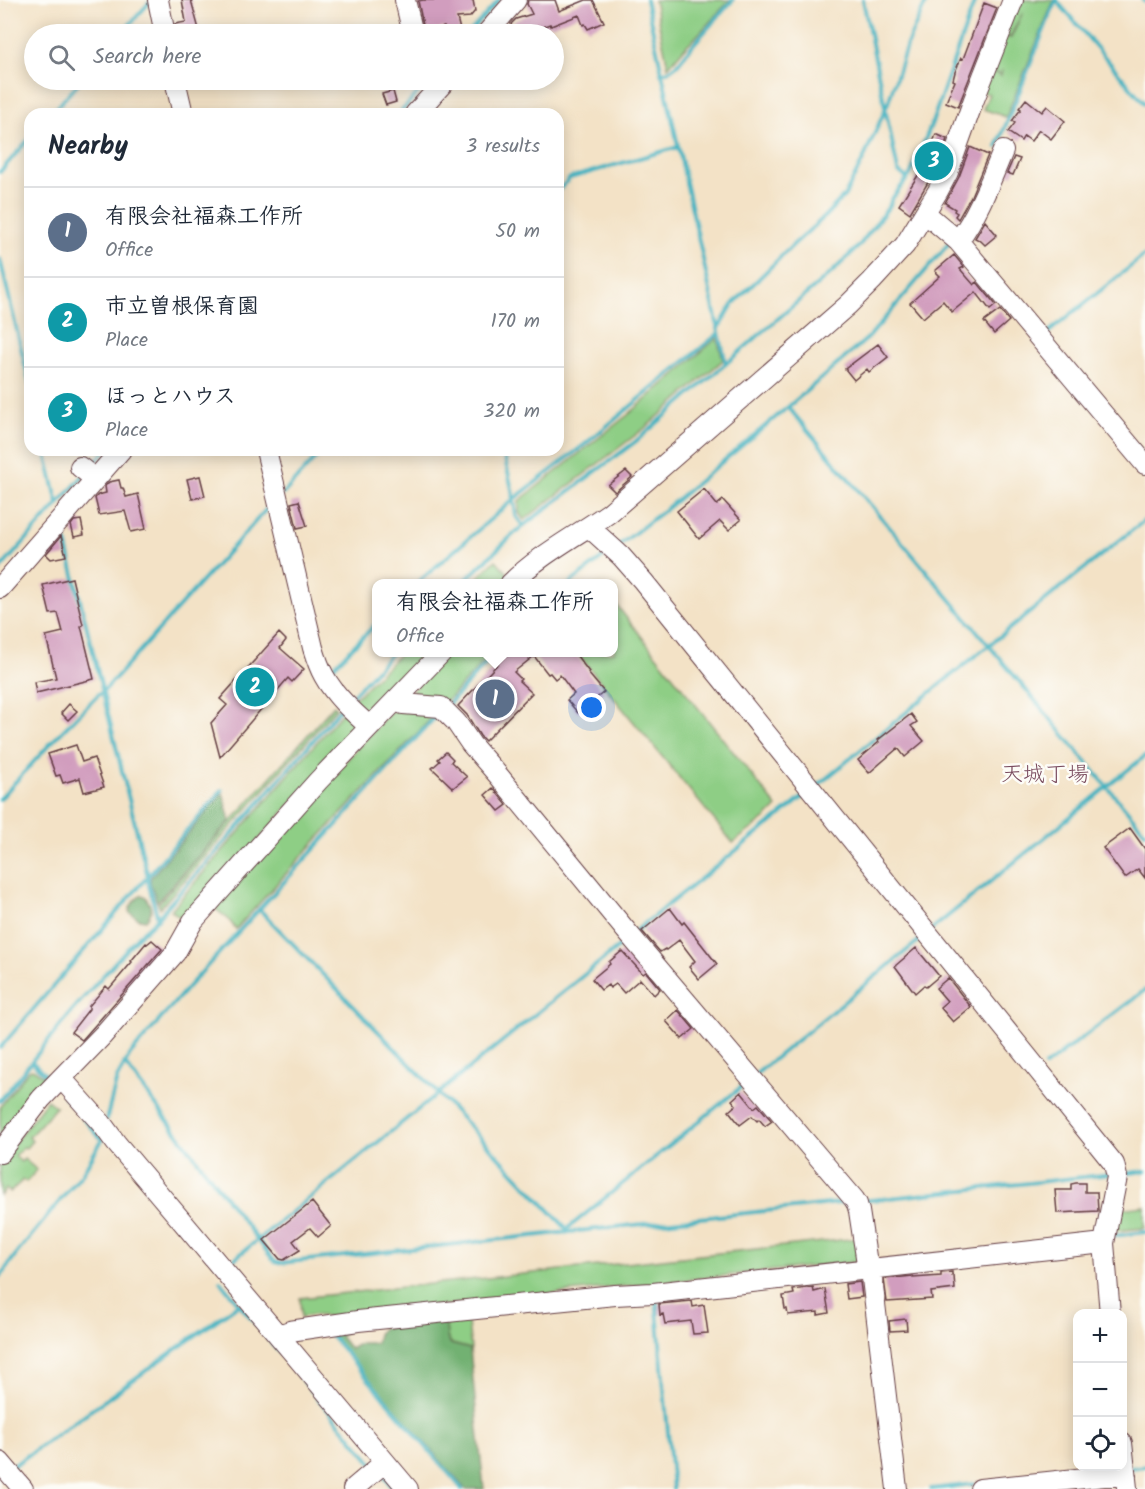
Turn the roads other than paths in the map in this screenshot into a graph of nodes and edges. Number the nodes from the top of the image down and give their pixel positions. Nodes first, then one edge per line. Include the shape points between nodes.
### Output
1 (158, 0) edge
2 (405, 0) edge
3 (516, 0) edge
4 (1013, 0) edge
5 (163, 24) edge
6 (411, 24) edge
7 (495, 24) edge
8 (177, 90) edge
9 (432, 90) edge
10 (182, 108) edge
11 (419, 108) edge
12 (1003, 151) dead end
13 (925, 213) junction
14 (958, 241) junction
15 (112, 456) edge
16 (267, 456) edge
17 (1145, 464) edge
18 (589, 527) junction
19 (516, 579) edge
20 (0, 588) edge
21 (437, 657) edge
22 (396, 700) junction
23 (370, 727) junction
24 (62, 1079) junction
25 (0, 1153) edge
26 (1102, 1241) junction
27 (868, 1266) junction
28 (1109, 1309) edge
29 (279, 1335) junction
30 (380, 1467) junction
31 (5, 1468) edge
32 (1123, 1476) edge
33 (23, 1489) edge
34 (353, 1489) edge
35 (408, 1489) edge
36 (897, 1489) edge
37 (980, 1489) edge

1 - 5 street
2 - 6 street
3 - 7 street
4 - 13 street via 948,172
8 - 10 street
9 - 11 street
12 - 14 street via 972,220
13 - 14 street
13 - 18 street via 905,245 848,305
14 - 17 street
15 - 20 street via 87,473
16 - 23 street via 313,648 323,675
18 - 19 street
18 - 26 street via 643,581 1114,1164 1117,1174
21 - 22 street
22 - 23 street
22 - 27 street via 443,709 456,722 856,1202
23 - 24 street via 193,921 175,953
24 - 25 street via 41,1099
24 - 29 street
26 - 27 street
26 - 28 street
27 - 29 street via 327,1325
27 - 36 street
29 - 30 street
30 - 34 street
30 - 35 street
31 - 33 street
32 - 37 street

